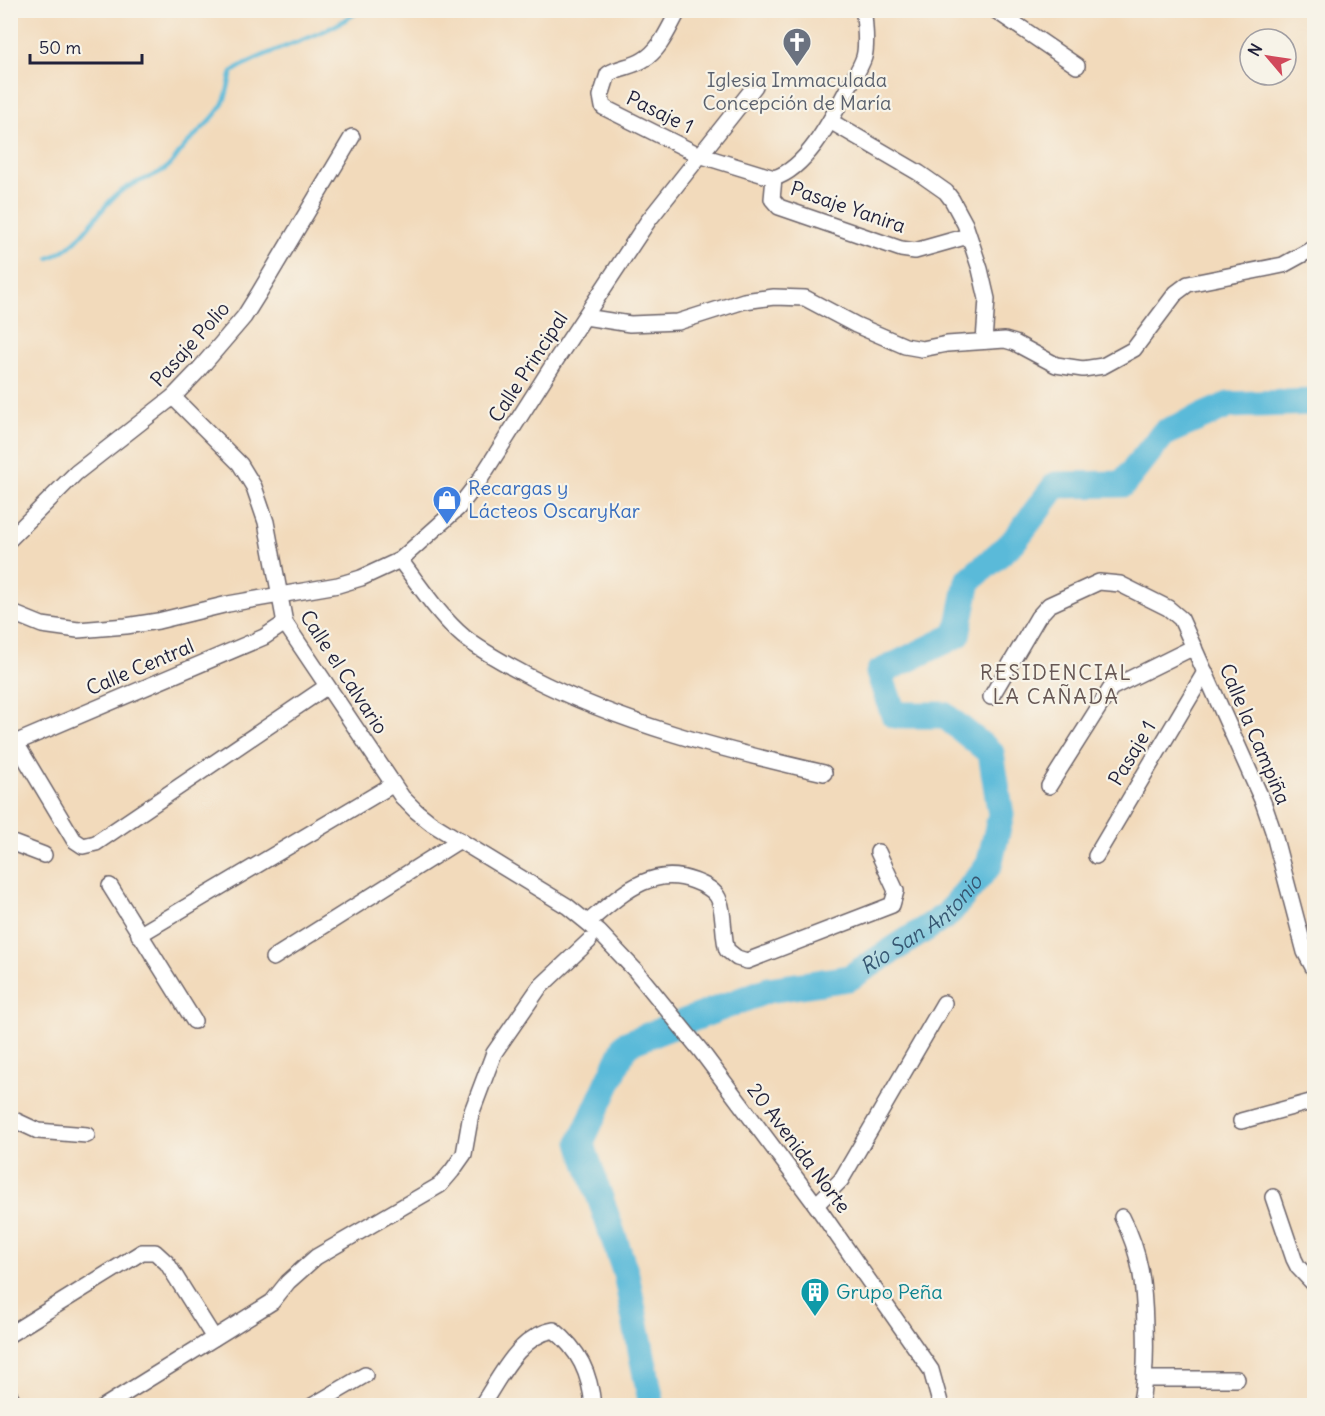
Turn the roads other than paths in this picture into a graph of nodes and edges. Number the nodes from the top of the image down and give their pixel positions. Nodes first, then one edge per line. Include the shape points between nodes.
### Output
1 (679, 10) edge
2 (864, 10) edge
3 (995, 10) edge
4 (1077, 66) dead end
5 (755, 86) dead end
6 (830, 121) junction
7 (352, 137) dead end
8 (699, 155) junction
9 (774, 178) junction
10 (968, 236) junction
11 (1314, 248) edge
12 (585, 317) junction
13 (984, 341) junction
14 (173, 397) junction
15 (10, 539) edge
16 (400, 560) junction
17 (279, 595) junction
18 (10, 612) edge
19 (285, 623) junction
20 (1194, 647) junction
21 (1205, 672) junction
22 (326, 687) junction
23 (991, 697) dead end
24 (13, 744) edge
25 (824, 773) dead end
26 (392, 784) junction
27 (1049, 786) dead end
28 (460, 840) junction
29 (10, 842) edge
30 (878, 852) dead end
31 (44, 855) dead end
32 (1096, 856) dead end
33 (110, 886) dead end
34 (592, 932) junction
35 (139, 935) junction
36 (273, 958) dead end
37 (1314, 969) edge
38 (944, 1003) dead end
39 (194, 1021) dead end
40 (1314, 1101) edge
41 (10, 1118) edge
42 (1241, 1121) dead end
43 (87, 1135) dead end
44 (1273, 1197) dead end
45 (816, 1205) junction
46 (1122, 1217) dead end
47 (1314, 1284) edge
48 (10, 1334) edge
49 (214, 1338) junction
50 (364, 1376) dead end
51 (1145, 1379) junction
52 (1237, 1379) dead end
53 (10, 1396) edge
54 (16, 1406) edge
55 (105, 1406) edge
56 (312, 1406) edge
57 (481, 1406) edge
58 (593, 1406) edge
59 (941, 1406) edge
60 (1140, 1406) edge

1 - 8 street, Pasaje 1 via 649,56 608,74 603,107
2 - 6 street via 864,55
3 - 4 street
5 - 8 street, Calle Principal
6 - 9 street via 798,162
6 - 10 street via 946,192
7 - 14 street, Pasaje Polio via 244,317
8 - 9 street, Pasaje 1
8 - 12 street, Calle Principal via 648,221
9 - 10 street, Pasaje Yanira via 771,199 779,207 901,249 915,251
10 - 13 street via 987,299
11 - 13 street via 1283,265 1188,284 1134,349 1103,366 1083,369 1056,365 1015,343
12 - 13 street via 630,324 678,322 744,301 805,298 905,346 922,349
12 - 16 street, Calle Principal via 479,481 458,508
14 - 15 street, Pasaje Polio via 76,473
14 - 17 street via 240,464 254,487 266,522
16 - 17 street, Calle Principal via 349,582
16 - 25 street via 463,636 546,685 701,743
17 - 18 street, Calle el Calvario via 158,621 78,630 42,625
17 - 19 street, Calle el Calvario
19 - 22 street, Calle el Calvario
19 - 24 street, Calle Central via 264,637
20 - 21 street, Calle la Campiña
20 - 23 street, Calle la Campiña via 1175,613 1120,584 1099,582 1043,610
20 - 27 street via 1111,688
21 - 32 street, Pasaje 1
21 - 37 street, Calle la Campiña via 1263,802 1305,952
22 - 24 street via 96,843 82,846 74,840
22 - 26 street, Calle el Calvario
26 - 28 street, Calle el Calvario via 416,811
26 - 35 street
28 - 34 street, Calle el Calvario via 558,900
28 - 36 street
29 - 31 street
30 - 34 street via 896,891 892,904 747,961 727,950 717,895 687,878 667,876 644,881 622,895
33 - 35 street
34 - 45 street, 20 Avenida Norte via 635,970 666,1007
34 - 49 street via 539,988 494,1053 471,1114 464,1154 440,1185 316,1257 272,1302
35 - 39 street
38 - 45 street via 841,1180
40 - 42 street
41 - 43 street via 38,1131
44 - 47 street via 1298,1268
45 - 59 street, 20 Avenida Norte via 931,1370
46 - 51 street via 1133,1239 1143,1280
48 - 49 street via 142,1252 155,1252 167,1263
49 - 55 street
50 - 56 street
51 - 52 street
51 - 60 street
53 - 54 street
57 - 58 street via 516,1354 541,1332 554,1330 567,1340 591,1382

